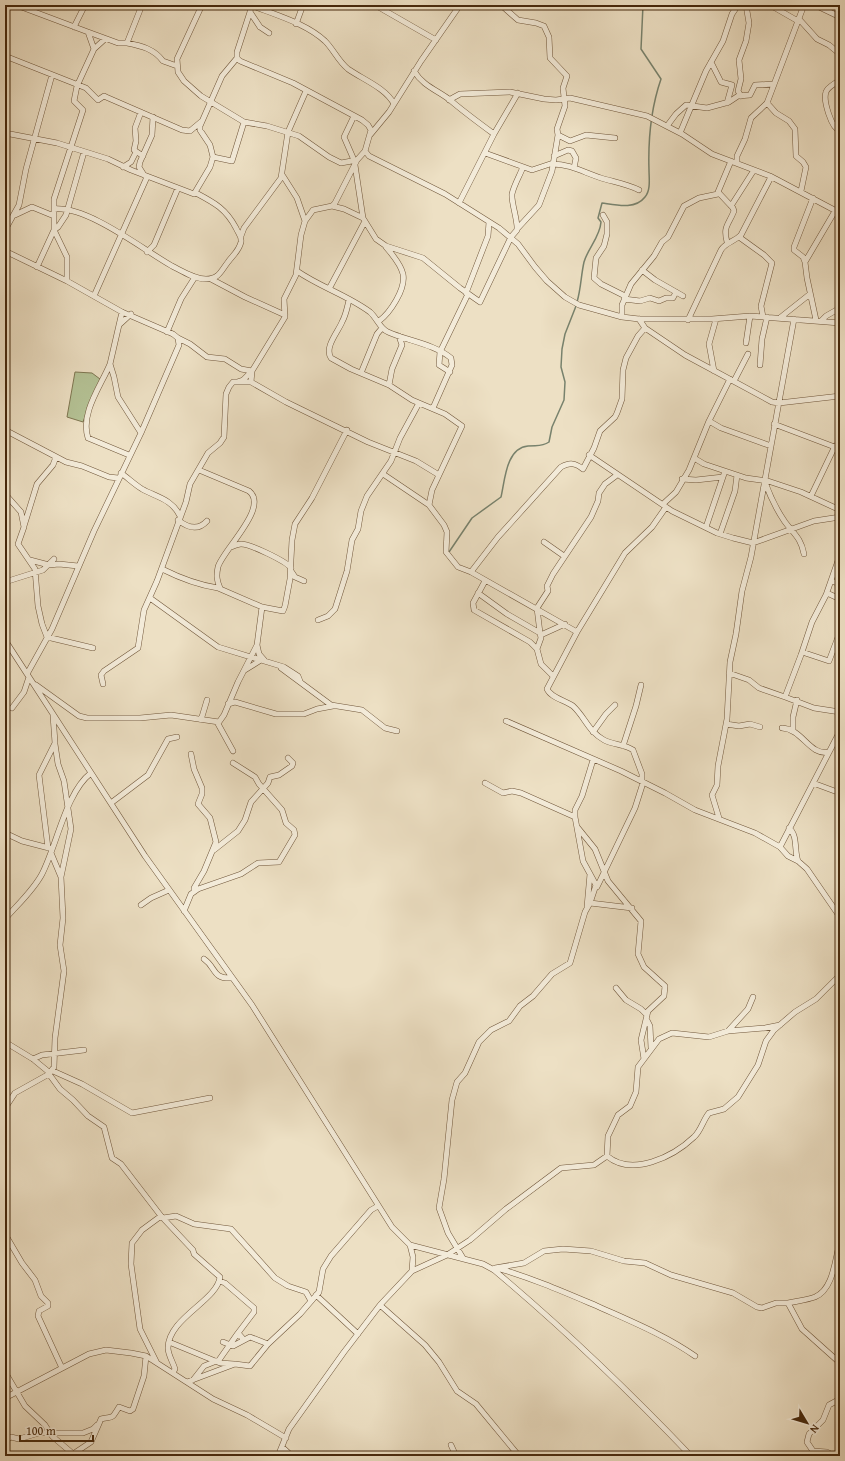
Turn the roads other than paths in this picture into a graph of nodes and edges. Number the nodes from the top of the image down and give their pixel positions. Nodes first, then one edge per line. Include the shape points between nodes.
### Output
1 (16, 5) edge
2 (85, 5) edge
3 (142, 5) edge
4 (202, 5) edge
5 (251, 5) edge
6 (303, 5) edge
7 (375, 5) edge
8 (460, 5) edge
9 (501, 5) edge
10 (738, 5) edge
11 (746, 5) edge
12 (770, 5) edge
13 (804, 5) edge
14 (815, 5) edge
15 (33, 8) edge
16 (250, 12) junction
17 (840, 17) edge
18 (798, 20) junction
19 (296, 24) junction
20 (74, 27) junction
21 (88, 32) junction
22 (269, 33) dead end
23 (105, 39) junction
24 (436, 40) junction
25 (127, 43) junction
26 (94, 49) junction
27 (840, 54) edge
28 (7, 57) edge
29 (237, 58) junction
30 (711, 62) junction
31 (840, 63) edge
32 (177, 66) junction
33 (414, 71) junction
34 (840, 72) edge
35 (52, 75) junction
36 (82, 76) junction
37 (840, 79) edge
38 (70, 81) junction
39 (774, 84) junction
40 (77, 86) junction
41 (306, 91) junction
42 (518, 93) junction
43 (741, 96) junction
44 (565, 98) junction
45 (449, 100) junction
46 (211, 102) junction
47 (727, 103) junction
48 (768, 103) junction
49 (394, 104) junction
50 (692, 105) junction
51 (141, 112) junction
52 (354, 116) junction
53 (153, 117) junction
54 (204, 119) junction
55 (244, 122) junction
56 (667, 126) junction
57 (840, 131) edge
58 (288, 132) junction
59 (5, 133) edge
60 (680, 133) junction
61 (494, 134) junction
62 (558, 135) junction
63 (370, 136) junction
64 (35, 138) junction
65 (615, 138) dead end
66 (72, 147) junction
67 (366, 151) junction
68 (84, 152) junction
69 (136, 152) junction
70 (485, 153) junction
71 (143, 156) junction
72 (554, 156) junction
73 (213, 157) junction
74 (730, 161) junction
75 (356, 162) junction
76 (737, 162) junction
77 (553, 164) junction
78 (123, 167) junction
79 (140, 167) junction
80 (523, 167) junction
81 (574, 168) junction
82 (754, 170) junction
83 (146, 176) junction
84 (283, 176) junction
85 (771, 177) junction
86 (178, 188) junction
87 (639, 190) dead end
88 (801, 191) junction
89 (196, 193) junction
90 (718, 194) junction
91 (813, 198) junction
92 (459, 203) junction
93 (332, 206) junction
94 (731, 206) junction
95 (54, 209) junction
96 (67, 210) junction
97 (838, 212) edge
98 (14, 215) junction
99 (604, 215) dead end
100 (54, 216) junction
101 (305, 221) junction
102 (364, 221) junction
103 (490, 222) junction
104 (517, 229) junction
105 (5, 230) edge
106 (54, 230) junction
107 (122, 233) junction
108 (241, 236) junction
109 (511, 237) junction
110 (739, 237) junction
111 (727, 242) junction
112 (386, 246) junction
113 (5, 251) edge
114 (147, 252) junction
115 (805, 262) junction
116 (37, 267) junction
117 (642, 270) junction
118 (298, 271) junction
119 (194, 277) junction
120 (210, 279) junction
121 (67, 281) junction
122 (328, 289) junction
123 (676, 292) junction
124 (467, 294) junction
125 (810, 294) junction
126 (94, 296) junction
127 (683, 296) dead end
128 (624, 297) junction
129 (350, 300) junction
130 (840, 308) edge
131 (122, 312) junction
132 (132, 314) junction
133 (285, 315) junction
134 (750, 316) junction
135 (622, 317) junction
136 (765, 317) junction
137 (781, 317) junction
138 (716, 319) junction
139 (794, 319) junction
140 (639, 320) junction
141 (688, 320) junction
142 (819, 321) junction
143 (379, 322) junction
144 (840, 323) edge
145 (119, 326) junction
146 (382, 328) junction
147 (645, 328) junction
148 (167, 332) junction
149 (399, 336) junction
150 (178, 338) junction
151 (746, 343) dead end
152 (440, 352) junction
153 (748, 354) dead end
154 (110, 364) junction
155 (760, 365) dead end
156 (252, 371) junction
157 (714, 371) junction
158 (450, 372) junction
159 (361, 373) junction
160 (732, 380) junction
161 (237, 382) junction
162 (251, 382) junction
163 (389, 385) junction
164 (840, 396) edge
165 (419, 403) junction
166 (779, 403) junction
167 (433, 408) junction
168 (710, 421) junction
169 (774, 424) junction
170 (5, 430) edge
171 (347, 430) junction
172 (141, 433) junction
173 (771, 446) junction
174 (837, 448) edge
175 (395, 452) junction
176 (589, 455) junction
177 (129, 456) junction
178 (56, 457) junction
179 (694, 458) junction
180 (199, 470) junction
181 (725, 471) junction
182 (383, 474) junction
183 (617, 475) junction
184 (737, 475) junction
185 (119, 476) junction
186 (439, 476) junction
187 (723, 477) junction
188 (682, 479) junction
189 (765, 481) junction
190 (5, 494) edge
191 (811, 496) junction
192 (186, 502) junction
193 (172, 504) junction
194 (429, 505) junction
195 (664, 505) junction
196 (840, 510) edge
197 (21, 512) junction
198 (840, 517) edge
199 (179, 518) junction
200 (26, 520) junction
201 (207, 521) dead end
202 (24, 527) junction
203 (706, 527) junction
204 (792, 529) junction
205 (720, 534) junction
206 (544, 542) dead end
207 (753, 543) junction
208 (231, 547) junction
209 (804, 554) dead end
210 (840, 555) edge
211 (564, 556) junction
212 (30, 560) junction
213 (54, 560) dead end
214 (49, 566) junction
215 (78, 566) junction
216 (837, 568) edge
217 (162, 569) junction
218 (291, 569) junction
219 (471, 572) junction
220 (36, 573) junction
221 (216, 578) junction
222 (304, 581) dead end
223 (485, 581) junction
224 (831, 581) junction
225 (5, 582) edge
226 (840, 584) edge
227 (212, 587) junction
228 (220, 588) junction
229 (827, 593) junction
230 (478, 594) junction
231 (150, 598) junction
232 (840, 598) edge
233 (262, 607) junction
234 (537, 608) junction
235 (318, 620) dead end
236 (566, 624) junction
237 (577, 632) junction
238 (840, 632) edge
239 (540, 633) junction
240 (47, 637) junction
241 (5, 640) edge
242 (257, 645) junction
243 (93, 648) dead end
244 (537, 649) junction
245 (802, 652) junction
246 (251, 656) junction
247 (261, 660) junction
248 (268, 663) junction
249 (244, 670) junction
250 (729, 673) junction
251 (28, 676) junction
252 (553, 676) junction
253 (33, 684) junction
254 (103, 684) dead end
255 (641, 685) dead end
256 (785, 697) junction
257 (207, 700) dead end
258 (797, 700) junction
259 (228, 704) junction
260 (615, 705) dead end
261 (334, 706) junction
262 (12, 708) dead end
263 (840, 712) edge
264 (53, 714) junction
265 (201, 720) junction
266 (506, 721) dead end
267 (217, 722) junction
268 (726, 724) junction
269 (760, 727) dead end
270 (782, 728) dead end
271 (793, 730) junction
272 (397, 731) dead end
273 (840, 731) edge
274 (593, 732) junction
275 (177, 737) dead end
276 (55, 743) junction
277 (623, 746) junction
278 (233, 751) dead end
279 (829, 752) junction
280 (190, 754) dead end
281 (288, 758) dead end
282 (592, 760) junction
283 (233, 763) dead end
284 (91, 773) junction
285 (642, 781) junction
286 (485, 782) dead end
287 (813, 783) junction
288 (262, 788) junction
289 (840, 793) edge
290 (111, 803) junction
291 (68, 811) junction
292 (575, 817) junction
293 (719, 818) junction
294 (578, 828) junction
295 (789, 828) junction
296 (5, 833) edge
297 (780, 847) junction
298 (50, 850) junction
299 (213, 851) junction
300 (798, 861) junction
301 (605, 873) junction
302 (590, 874) junction
303 (61, 877) junction
304 (597, 887) junction
305 (169, 890) junction
306 (194, 892) junction
307 (590, 903) junction
308 (141, 905) dead end
309 (587, 908) junction
310 (632, 908) junction
311 (184, 911) junction
312 (840, 917) edge
313 (5, 919) edge
314 (204, 959) dead end
315 (840, 975) edge
316 (231, 978) junction
317 (616, 988) dead end
318 (753, 997) dead end
319 (647, 1018) junction
320 (780, 1025) junction
321 (728, 1031) junction
322 (5, 1042) edge
323 (651, 1048) junction
324 (84, 1050) dead end
325 (54, 1054) junction
326 (33, 1059) junction
327 (644, 1059) junction
328 (51, 1072) junction
329 (210, 1098) dead end
330 (5, 1108) edge
331 (607, 1156) junction
332 (378, 1206) junction
333 (162, 1217) junction
334 (5, 1234) edge
335 (840, 1242) edge
336 (410, 1245) junction
337 (457, 1249) junction
338 (447, 1255) junction
339 (463, 1258) junction
340 (488, 1267) junction
341 (496, 1268) junction
342 (412, 1271) junction
343 (219, 1281) junction
344 (316, 1295) junction
345 (310, 1301) junction
346 (788, 1303) junction
347 (380, 1305) junction
348 (238, 1333) junction
349 (358, 1334) junction
350 (244, 1340) junction
351 (169, 1342) junction
352 (223, 1342) dead end
353 (229, 1344) junction
354 (268, 1344) junction
355 (146, 1356) junction
356 (695, 1356) dead end
357 (216, 1361) junction
358 (157, 1362) junction
359 (840, 1363) edge
360 (235, 1364) junction
361 (62, 1368) junction
362 (5, 1372) edge
363 (173, 1373) junction
364 (190, 1381) junction
365 (17, 1392) junction
366 (5, 1398) edge
367 (840, 1399) edge
368 (98, 1424) junction
369 (50, 1434) junction
370 (286, 1438) junction
371 (5, 1441) edge
372 (451, 1446) dead end
373 (282, 1447) junction
374 (71, 1455) edge
375 (278, 1456) edge
376 (292, 1456) edge
377 (456, 1456) edge
378 (519, 1456) edge
379 (691, 1456) edge
380 (834, 1456) edge

1 - 15 street
2 - 20 street
3 - 25 street
4 - 32 street via 180,50
5 - 16 street
5 - 19 street
6 - 19 street
7 - 24 street
8 - 24 street
9 - 44 street via 518,20 536,23 546,29 550,58 567,76 563,88
10 - 30 street
11 - 43 street via 749,24 738,63 741,79 738,90
12 - 18 street
13 - 18 street
14 - 17 street
15 - 20 street
16 - 22 street via 260,27
16 - 29 street
18 - 27 street via 817,39
18 - 39 street
19 - 49 street via 325,41 341,64 384,92
20 - 21 street
21 - 23 street
21 - 26 street
23 - 25 street
23 - 26 street
24 - 33 street
25 - 32 street via 149,49 161,56 163,61
26 - 36 street
28 - 35 street
29 - 41 street
29 - 46 street via 222,76
30 - 47 street via 721,82 731,84
30 - 50 street
31 - 34 street
32 - 46 street via 184,81
33 - 45 street via 429,88
33 - 49 street
35 - 38 street
35 - 64 street
36 - 38 street
36 - 40 street
37 - 57 street via 829,87 826,108 835,128
38 - 40 street
39 - 43 street via 756,84 750,95
39 - 48 street
40 - 51 street via 89,90 98,100 104,96
40 - 66 street via 74,101 83,110
41 - 52 street
41 - 58 street
42 - 44 street via 544,99
42 - 45 street via 460,94
42 - 61 street
43 - 47 street
44 - 56 street via 631,111
44 - 62 street via 564,111 557,129
45 - 61 street
46 - 54 street
46 - 55 street
47 - 50 street via 707,108
48 - 76 street via 751,118
48 - 88 street via 795,129 796,156 806,167
49 - 63 street
50 - 56 street via 684,107
50 - 60 street
51 - 53 street
51 - 69 street via 135,128
52 - 63 street via 368,125 371,130
52 - 75 street via 344,137
53 - 54 street via 187,131 193,130
53 - 71 street via 152,135
54 - 73 street via 200,130 210,145
55 - 58 street
55 - 73 street via 232,161
56 - 60 street
58 - 75 street via 305,139 341,163
58 - 84 street via 283,157
59 - 64 street
60 - 74 street via 712,154
61 - 70 street
62 - 65 street via 570,141 586,134
62 - 72 street
63 - 67 street
64 - 66 street
64 - 98 street via 19,205
66 - 68 street
66 - 95 street via 54,199
67 - 75 street
67 - 92 street via 369,156
68 - 78 street via 108,159
68 - 96 street
69 - 71 street
69 - 78 street via 131,162
69 - 79 street
70 - 80 street
70 - 92 street
71 - 79 street
72 - 77 street
72 - 81 street via 568,150 572,151 576,158
73 - 89 street
74 - 76 street
74 - 90 street
75 - 93 street via 336,203
75 - 102 street
76 - 82 street
77 - 80 street via 546,164 535,170
77 - 81 street
77 - 104 street via 539,205
78 - 83 street
79 - 83 street
80 - 104 street via 512,195
81 - 87 street
82 - 85 street
82 - 94 street
83 - 86 street
83 - 107 street
84 - 101 street via 297,198
84 - 108 street via 244,228
85 - 88 street
85 - 110 street
86 - 89 street via 192,194
86 - 114 street via 154,245
88 - 91 street
89 - 108 street via 228,213
90 - 94 street
90 - 117 street via 699,198 684,206 668,237
91 - 97 street
91 - 115 street via 794,247
92 - 103 street
93 - 101 street via 313,210
93 - 102 street via 351,211
94 - 111 street via 734,211 724,232
95 - 96 street
95 - 100 street
96 - 106 street via 62,222
96 - 107 street via 89,217
97 - 115 street
98 - 100 street via 32,207
98 - 105 street
99 - 128 street via 607,234 604,246 596,258 594,278
100 - 106 street
101 - 118 street via 300,239
102 - 112 street via 376,239
102 - 122 street
103 - 109 street
103 - 124 street via 488,236
104 - 109 street
106 - 116 street
106 - 121 street via 67,257
107 - 114 street
107 - 126 street
108 - 120 street via 236,254 219,276
109 - 124 street via 480,302
109 - 135 street via 541,275 563,296 576,304
110 - 111 street
110 - 136 street via 772,263 761,306
111 - 141 street
112 - 124 street via 423,258
112 - 143 street via 402,270 403,278 398,296
113 - 116 street
114 - 119 street
115 - 125 street
116 - 121 street
117 - 123 street
117 - 128 street
118 - 122 street
118 - 133 street via 284,299
119 - 120 street
119 - 148 street
120 - 133 street
121 - 126 street
122 - 129 street
123 - 127 street
123 - 128 street via 673,298 659,301 650,298 640,301
124 - 152 street
125 - 137 street
125 - 142 street
126 - 131 street
128 - 135 street
129 - 143 street via 370,312
129 - 159 street via 330,346 329,355
130 - 142 street
131 - 132 street
131 - 145 street
132 - 145 street
132 - 148 street
133 - 156 street
134 - 136 street
134 - 138 street
134 - 151 street
135 - 140 street
136 - 137 street
136 - 155 street
137 - 139 street
138 - 141 street
138 - 157 street via 709,344
139 - 142 street
139 - 166 street
140 - 141 street
140 - 147 street
142 - 144 street
143 - 146 street
145 - 154 street
146 - 149 street
146 - 159 street
147 - 157 street
147 - 176 street via 626,358 622,399 617,413 600,431
148 - 150 street
149 - 152 street via 421,342
149 - 163 street via 402,345 394,363
150 - 156 street via 207,357 225,359 238,368
150 - 172 street via 179,345
152 - 158 street via 439,365
152 - 158 street via 451,358 453,363
153 - 160 street
154 - 172 street via 118,397
154 - 177 street via 95,396 85,425 86,430 88,438
156 - 161 street
156 - 162 street
157 - 160 street
158 - 167 street
159 - 163 street
160 - 166 street via 770,401
160 - 168 street
161 - 162 street
161 - 180 street via 228,387 226,394 224,437 208,453
162 - 171 street via 292,405
163 - 165 street
164 - 166 street
165 - 167 street
165 - 175 street
166 - 169 street
167 - 186 street via 462,426
168 - 173 street via 721,428
168 - 179 street
169 - 173 street
169 - 174 street
170 - 178 street
171 - 175 street via 368,442
171 - 218 street via 312,498 295,524
172 - 177 street
173 - 189 street
174 - 191 street
175 - 182 street
175 - 186 street via 416,461
176 - 183 street
176 - 219 street via 583,469 574,463 567,464 555,473 498,537
177 - 185 street
178 - 185 street via 101,475
178 - 200 street via 53,465 37,484
179 - 181 street
179 - 188 street
180 - 192 street via 190,484
180 - 208 street via 253,495 249,518 241,535
181 - 184 street
181 - 187 street
182 - 194 street
182 - 235 street via 364,505 358,529 352,540 345,578 335,609 328,616
183 - 195 street
183 - 211 street via 598,493 598,501 591,517
184 - 189 street
184 - 205 street via 735,491
185 - 193 street
185 - 215 street
186 - 194 street via 432,490
187 - 188 street
187 - 203 street
188 - 195 street
189 - 191 street
189 - 204 street via 777,508
189 - 207 street
190 - 197 street
191 - 196 street
192 - 193 street
192 - 199 street
193 - 199 street
194 - 219 street via 447,532 446,552 458,568
195 - 203 street
195 - 237 street via 652,527 625,553
197 - 200 street
197 - 202 street
198 - 204 street via 814,521
199 - 201 street via 184,524 195,528 200,528
199 - 217 street
200 - 202 street
202 - 212 street via 18,544
203 - 205 street
204 - 207 street
204 - 209 street via 799,537
205 - 207 street
206 - 211 street
207 - 250 street via 742,591
208 - 218 street via 240,544 247,546 274,557
208 - 221 street via 218,566
210 - 216 street
211 - 234 street
212 - 214 street
212 - 220 street
213 - 214 street
214 - 215 street
214 - 220 street
215 - 240 street
216 - 224 street
217 - 227 street via 188,581
217 - 231 street
218 - 222 street via 295,577
218 - 233 street via 284,610
219 - 223 street
220 - 225 street
220 - 240 street via 38,606
221 - 227 street
221 - 228 street
223 - 230 street
223 - 234 street via 517,600
224 - 226 street
224 - 229 street
227 - 228 street
228 - 233 street
229 - 232 street
229 - 245 street via 812,622
230 - 239 street
230 - 244 street via 473,608 476,613 530,642
231 - 246 street via 218,647
231 - 254 street via 143,615 138,648 102,672
233 - 242 street
234 - 236 street
234 - 239 street
236 - 237 street
236 - 239 street
237 - 252 street
238 - 245 street via 830,661
239 - 244 street
240 - 243 street
240 - 251 street
241 - 251 street
242 - 246 street
242 - 248 street via 259,654
244 - 252 street via 542,664
245 - 256 street
246 - 247 street
246 - 249 street
247 - 248 street
247 - 249 street
248 - 261 street via 275,665
249 - 259 street
250 - 256 street
250 - 268 street
251 - 253 street
251 - 262 street via 24,692
252 - 274 street via 548,692 572,705
253 - 264 street
253 - 265 street via 79,716 87,718 171,715
255 - 277 street
256 - 258 street
257 - 265 street
258 - 263 street via 814,708
258 - 271 street via 792,717
259 - 261 street via 235,702 276,714 297,715
259 - 267 street via 222,720
260 - 274 street
261 - 272 street via 362,710 385,728
264 - 276 street
264 - 284 street
265 - 267 street
266 - 282 street
267 - 278 street
268 - 269 street via 750,724
268 - 293 street via 717,785 712,795
270 - 271 street
271 - 279 street via 817,750
273 - 279 street
274 - 277 street via 605,741
275 - 290 street via 168,739 148,775
276 - 291 street
276 - 298 street via 39,775
277 - 285 street via 636,754
279 - 287 street
280 - 299 street via 202,788 198,804 210,818 216,842
281 - 288 street via 293,763 290,768 270,777
282 - 285 street
282 - 292 street via 582,796 575,810
283 - 288 street via 255,777
284 - 290 street
284 - 291 street via 79,785
285 - 293 street via 695,810
285 - 301 street via 635,808 630,814
286 - 292 street via 503,793 521,793
287 - 289 street
287 - 295 street
288 - 299 street via 251,802 238,831
288 - 306 street via 282,810 286,823 295,832 279,862 258,863 241,874
290 - 305 street
291 - 298 street
291 - 303 street via 71,833
292 - 294 street
293 - 297 street
294 - 301 street via 595,849
294 - 302 street via 583,861
295 - 297 street
295 - 300 street via 793,832
296 - 298 street
297 - 300 street via 788,856
298 - 303 street
298 - 313 street via 39,878
299 - 306 street
300 - 312 street via 812,876
301 - 304 street
301 - 310 street via 608,881
302 - 304 street
302 - 309 street
303 - 325 street via 63,918 60,945 64,971
304 - 307 street
305 - 308 street
305 - 311 street
306 - 311 street
307 - 309 street
307 - 310 street
309 - 337 street via 570,963 552,974 533,996 520,1006 509,1021 491,1030 479,1042 465,1073 457,1082 452,1100 439,1208
310 - 319 street via 642,927 638,947 640,961 665,986 664,996 648,1011
311 - 316 street
314 - 316 street via 216,974 222,978
315 - 320 street via 816,998
316 - 332 street via 268,1030
317 - 319 street via 626,1000 641,1009
318 - 321 street via 748,1009
319 - 323 street
319 - 327 street via 641,1040
320 - 321 street
320 - 331 street via 766,1041 760,1061 739,1096 724,1109 709,1113 694,1137 648,1163 630,1166 615,1162
321 - 323 street via 709,1037 672,1033 659,1039
322 - 326 street
323 - 327 street
324 - 325 street
325 - 326 street
325 - 328 street
326 - 328 street
327 - 331 street via 638,1067 636,1092 630,1106 620,1113 608,1136
328 - 329 street via 82,1084 132,1113
328 - 330 street via 17,1092
328 - 333 street via 60,1089 88,1116 104,1127 112,1158 123,1166
331 - 337 street via 594,1165 561,1168
332 - 336 street via 392,1227
332 - 344 street via 371,1210 331,1256 323,1269 320,1289
333 - 343 street via 200,1260 218,1275
333 - 345 street via 176,1216 194,1224 231,1229 275,1278 306,1292
333 - 358 street via 142,1230 132,1243 131,1264 140,1329
334 - 361 street via 35,1280 41,1296 48,1303 48,1306 39,1311 38,1316
335 - 346 street via 830,1278 822,1292 815,1297
336 - 338 street
336 - 342 street via 413,1257
337 - 338 street
337 - 339 street
338 - 339 street
338 - 342 street
339 - 340 street
340 - 341 street
340 - 379 street via 590,1354
341 - 346 street via 524,1263 544,1251 591,1251 645,1263 671,1274 733,1293 756,1307
341 - 356 street via 552,1287 625,1318
342 - 347 street
343 - 348 street via 225,1282 254,1308 254,1312
343 - 351 street via 176,1327
344 - 345 street
344 - 349 street
345 - 354 street
346 - 359 street via 802,1329
347 - 349 street
347 - 378 street via 429,1348 457,1391 476,1404
348 - 350 street
348 - 353 street
349 - 370 street via 297,1417
350 - 353 street via 233,1346
350 - 354 street via 250,1337
351 - 357 street
351 - 363 street via 169,1353 175,1369
352 - 353 street
353 - 357 street
354 - 360 street via 250,1366
355 - 358 street
355 - 361 street via 106,1350 89,1354
355 - 368 street via 144,1376 133,1409 130,1411 119,1408 114,1417 103,1418
357 - 360 street
357 - 364 street via 204,1366
358 - 363 street
360 - 364 street
361 - 365 street
362 - 365 street
363 - 364 street
364 - 370 street via 213,1399
365 - 366 street
365 - 369 street
367 - 380 street via 830,1405 823,1420 809,1434 807,1442 813,1451 826,1452
368 - 369 street via 86,1432
368 - 374 street via 91,1442
369 - 371 street via 30,1434 19,1439 11,1437
369 - 374 street
370 - 373 street
372 - 377 street
373 - 375 street
373 - 376 street

